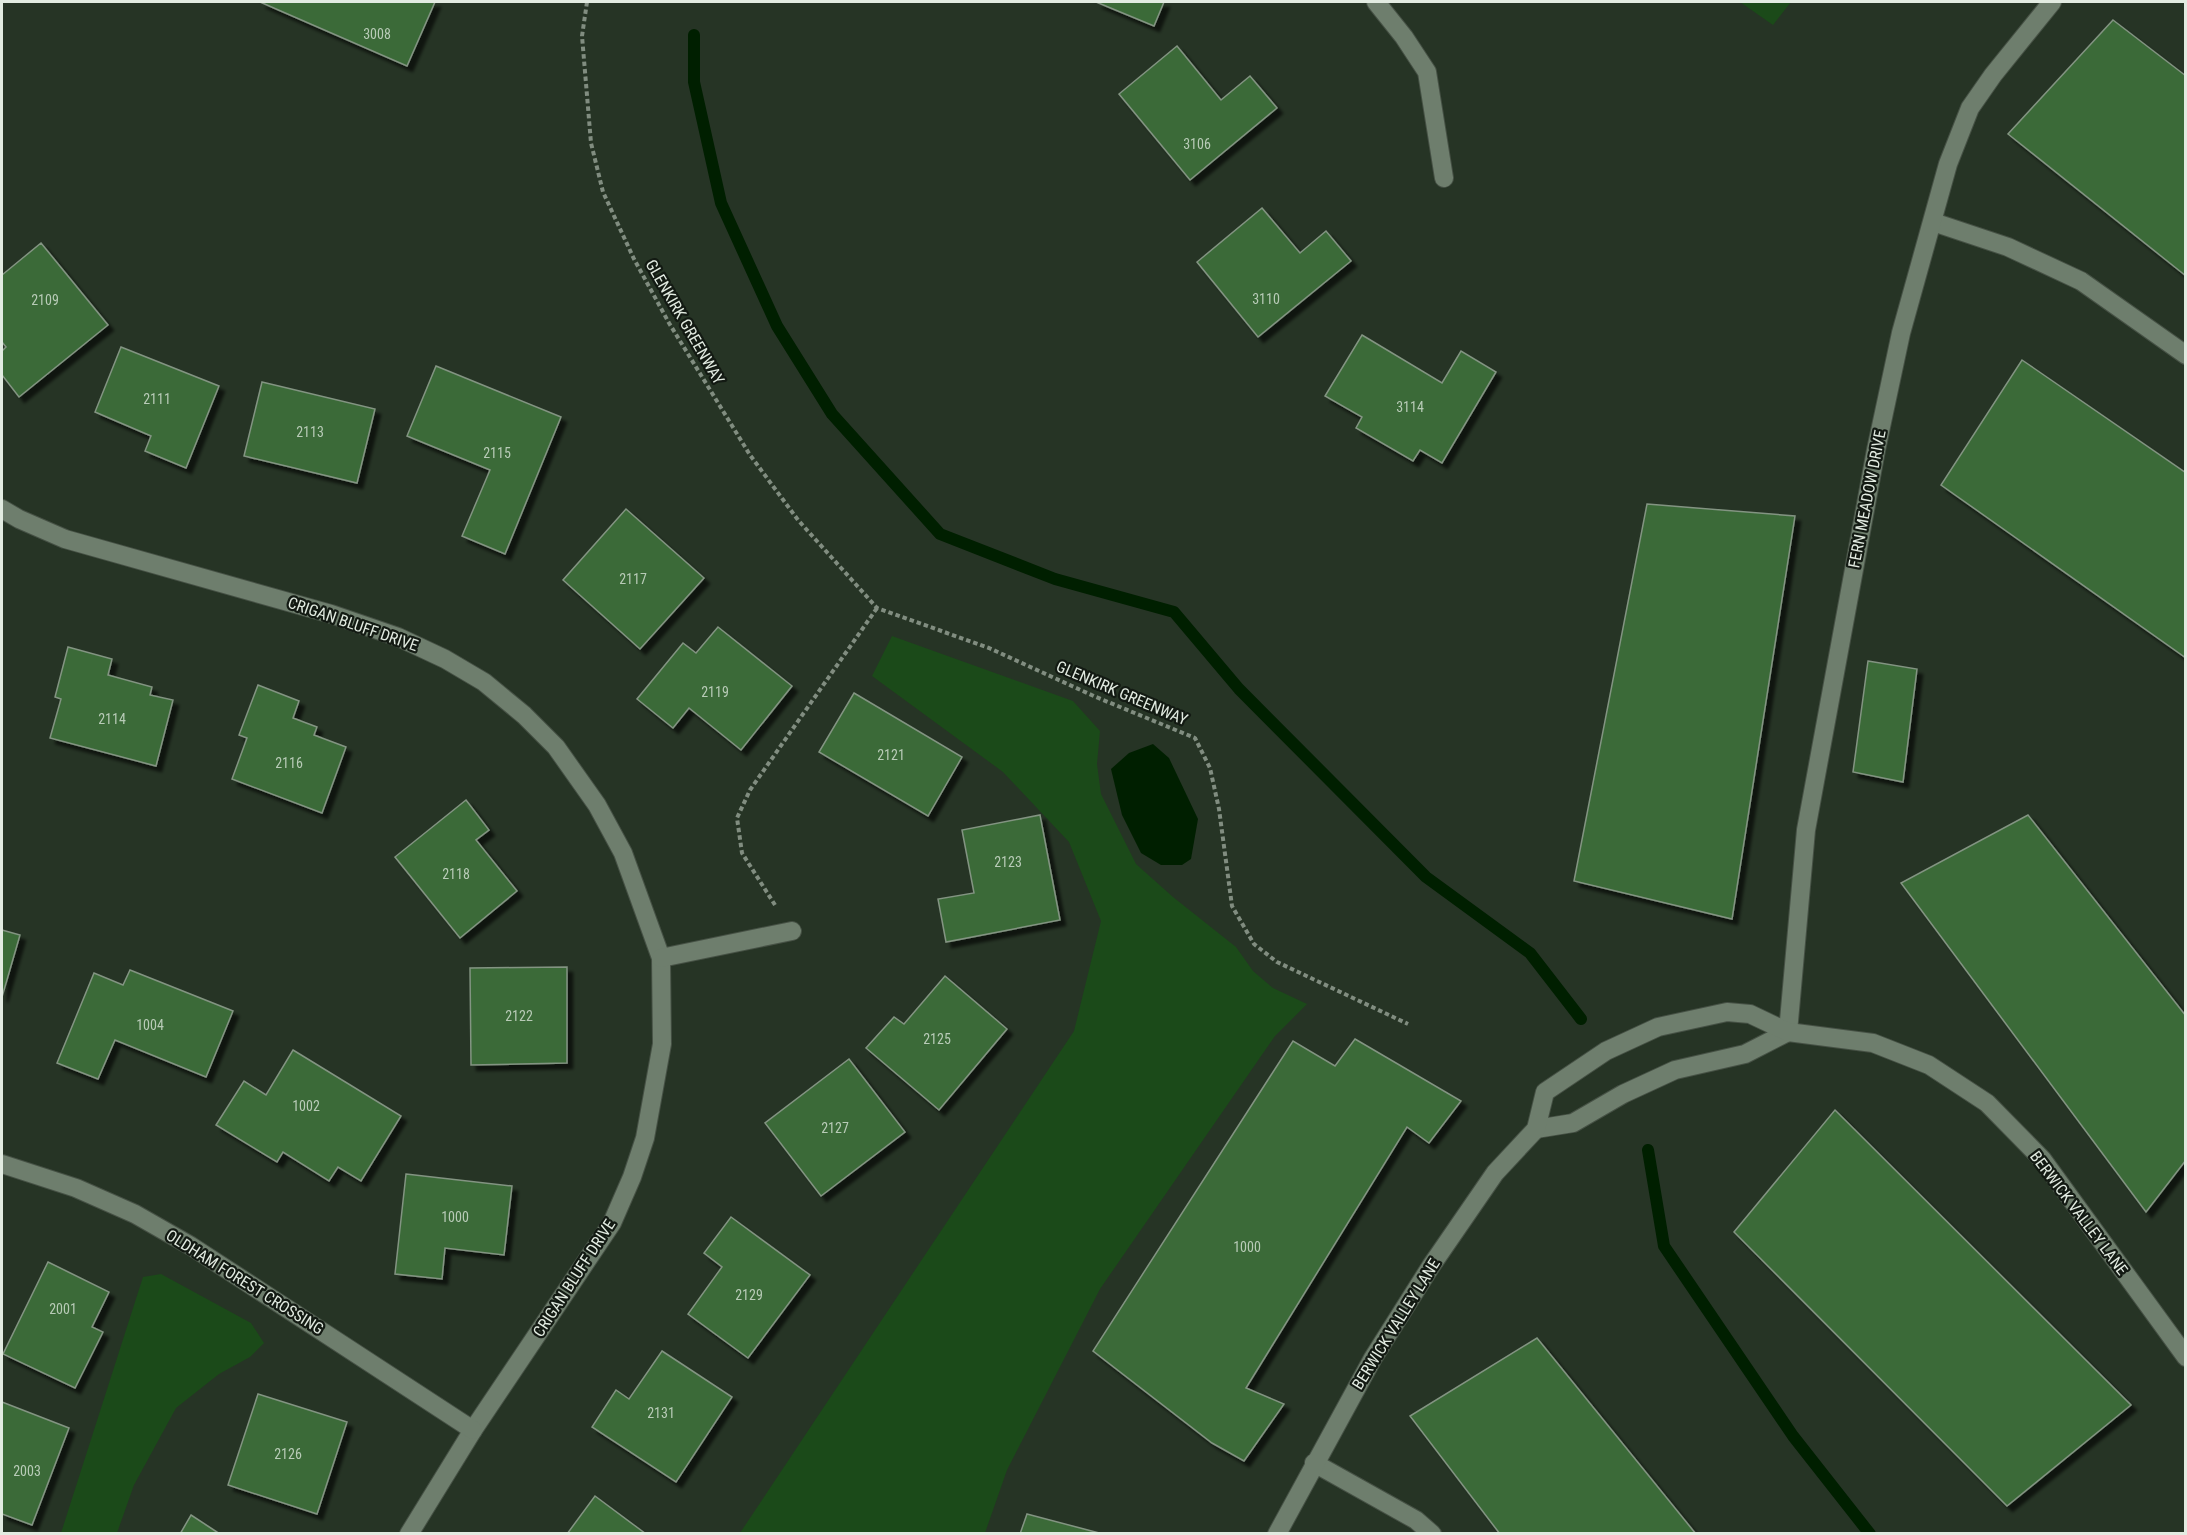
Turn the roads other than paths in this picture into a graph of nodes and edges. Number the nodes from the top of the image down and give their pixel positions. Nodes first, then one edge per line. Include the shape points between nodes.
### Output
1 (1376, 2) edge
2 (2052, 2) edge
3 (1444, 178) dead end
4 (1933, 222) junction
5 (2186, 355) edge
6 (2, 509) edge
7 (792, 931) road end
8 (661, 958) junction
9 (1788, 1032) junction
10 (1536, 1129) junction
11 (2, 1164) edge
12 (2186, 1357) edge
13 (473, 1430) junction
14 (1314, 1463) junction
15 (409, 1533) edge
16 (1277, 1533) edge
17 (1432, 1533) edge

1 - 3 street via 1427,72
2 - 4 street, FERN MEADOW DRIVE via 1970,108 1948,165
4 - 5 street via 2008,247 2081,281
4 - 9 street, FERN MEADOW DRIVE via 1901,333 1876,450 1806,830
6 - 8 street, CRIGAN BLUFF DRIVE via 64,539 331,614 398,637 484,682 556,747 597,804 623,853
7 - 8 street
8 - 13 street, CRIGAN BLUFF DRIVE via 662,1044 647,1128 632,1177 612,1223
9 - 10 street via 1745,1054 1676,1070 1573,1123
9 - 10 street, BERWICK VALLEY LANE via 1750,1014 1727,1012 1658,1027 1606,1051 1545,1092
9 - 12 street, BERWICK VALLEY LANE via 1873,1042 1929,1065 1987,1103 2042,1159
10 - 14 street, BERWICK VALLEY LANE via 1495,1173 1431,1266
11 - 13 street, OLDHAM FOREST CROSSING via 75,1188 135,1214 191,1246
13 - 15 street, CRIGAN BLUFF DRIVE
14 - 16 street, BERWICK VALLEY LANE
14 - 17 street via 1416,1520

